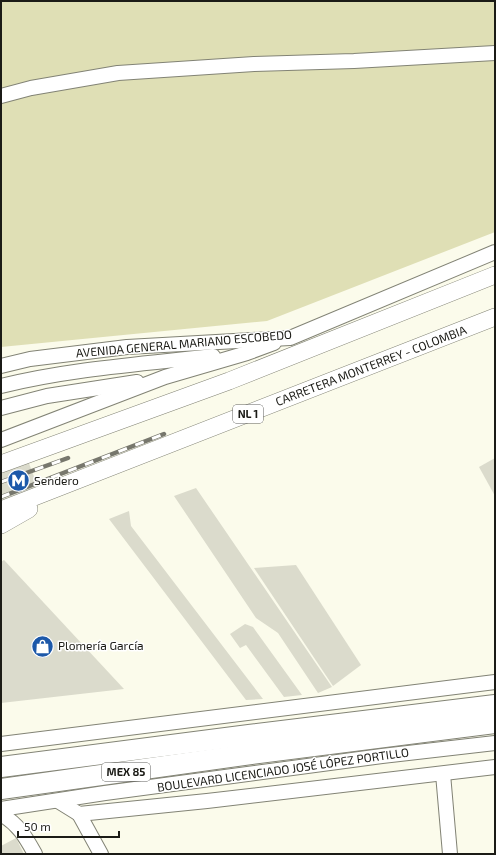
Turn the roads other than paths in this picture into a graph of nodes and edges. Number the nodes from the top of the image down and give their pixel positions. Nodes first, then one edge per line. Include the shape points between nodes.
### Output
1 (495, 53) edge
2 (1, 96) edge
3 (495, 252) edge
4 (495, 275) edge
5 (495, 317) edge
6 (290, 338) junction
7 (247, 353) junction
8 (1, 366) edge
9 (165, 377) junction
10 (1, 386) edge
11 (1, 408) edge
12 (1, 440) edge
13 (1, 464) edge
14 (93, 474) junction
15 (1, 510) edge
16 (1, 524) edge
17 (495, 682) edge
18 (495, 705) edge
19 (495, 723) edge
20 (495, 743) edge
21 (1, 744) edge
22 (250, 744) junction
23 (334, 763) junction
24 (495, 767) edge
25 (1, 768) edge
26 (443, 774) junction
27 (234, 776) junction
28 (335, 786) junction
29 (1, 789) edge
30 (105, 793) junction
31 (58, 801) junction
32 (207, 801) junction
33 (1, 809) edge
34 (128, 810) junction
35 (1, 814) edge
36 (79, 814) junction
37 (35, 854) edge
38 (101, 854) edge
39 (450, 854) edge

1 - 2 street via 118,73 31,88
3 - 6 street, AVENIDA GENERAL MARIANO ESCOBEDO
4 - 13 main road via 229,381
5 - 14 main road, CARRETERA MONTERREY - COLOMBIA / NL 1
6 - 7 street
6 - 8 street, AVENIDA GENERAL MARIANO ESCOBEDO via 127,347 30,359
7 - 9 street
7 - 10 street via 96,368
9 - 11 street via 47,396
9 - 12 street
14 - 15 main road, CARRETERA MONTERREY - COLOMBIA / NL 1
14 - 16 main road, NL 1
17 - 21 street
18 - 22 highway, MEX 85
19 - 22 highway, BOULEVARD LICENCIADO JOSÉ LÓPEZ PORTILLO / MEX 85
20 - 23 street, BOULEVARD LICENCIADO JOSÉ LÓPEZ PORTILLO
22 - 25 highway, MEX 85
22 - 29 highway, MEX 85
23 - 27 street, BOULEVARD LICENCIADO JOSÉ LÓPEZ PORTILLO
23 - 28 street
24 - 26 street
26 - 28 street
26 - 39 street
27 - 30 street, BOULEVARD LICENCIADO JOSÉ LÓPEZ PORTILLO
27 - 32 street
28 - 32 street
30 - 31 street, BOULEVARD LICENCIADO JOSÉ LÓPEZ PORTILLO
30 - 34 street
31 - 33 street, BOULEVARD LICENCIADO JOSÉ LÓPEZ PORTILLO
31 - 36 street
32 - 34 street
34 - 36 street
35 - 37 street via 15,824
36 - 38 street

